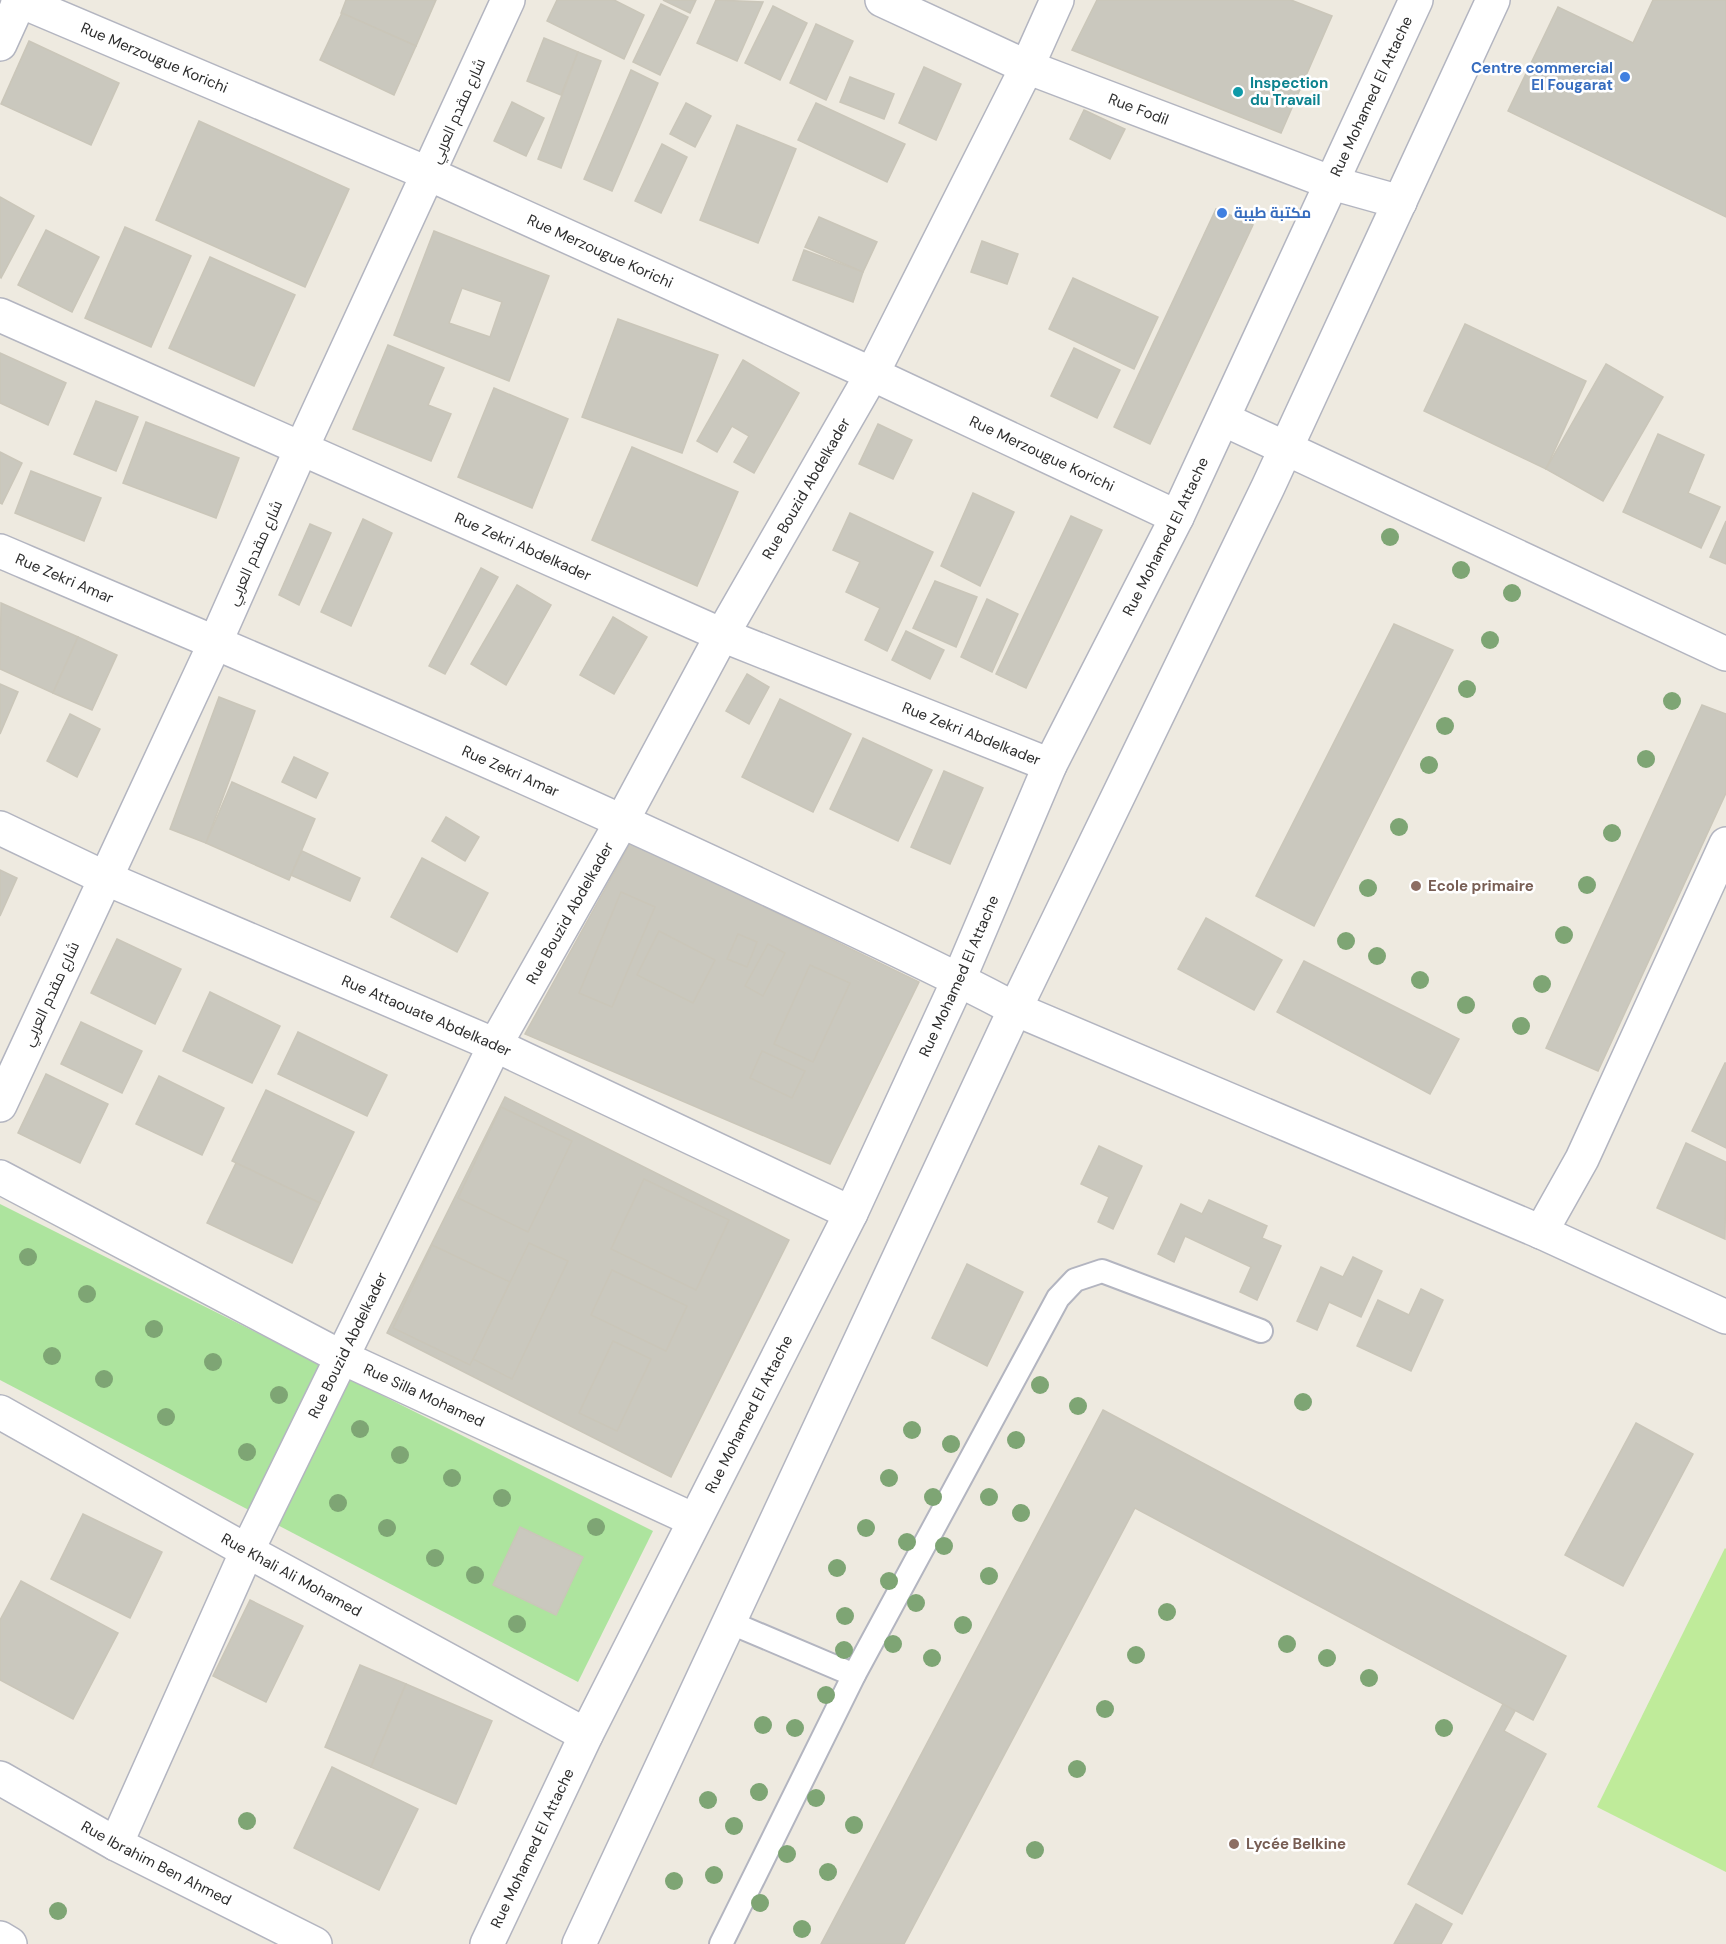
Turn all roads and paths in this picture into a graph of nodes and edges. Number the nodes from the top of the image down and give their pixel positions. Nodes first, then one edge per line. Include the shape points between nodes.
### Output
1 (19, 0) edge
2 (508, 0) edge
3 (882, 0) edge
4 (1057, 0) edge
5 (1416, 0) edge
6 (1493, 0) edge
7 (0, 44) edge
8 (1027, 67) junction
9 (429, 174) junction
10 (1332, 183) junction
11 (1400, 202) junction
12 (0, 315) edge
13 (872, 374) junction
14 (1223, 419) junction
15 (302, 447) junction
16 (1286, 449) junction
17 (1177, 517) junction
18 (0, 551) edge
19 (722, 635) junction
20 (215, 643) junction
21 (1726, 654) edge
22 (1050, 765) junction
23 (622, 821) junction
24 (0, 828) edge
25 (1726, 844) edge
26 (105, 878) junction
27 (959, 979) junction
28 (1015, 1009) junction
29 (495, 1045) junction
30 (0, 1105) edge
31 (0, 1177) edge
32 (850, 1213) junction
33 (1541, 1232) junction
34 (1726, 1317) edge
35 (1261, 1331) dead end
36 (341, 1357) junction
37 (0, 1412) edge
38 (694, 1520) junction
39 (247, 1551) junction
40 (729, 1622) junction
41 (854, 1675) junction
42 (586, 1735) junction
43 (0, 1778) edge
44 (117, 1844) junction
45 (0, 1938) edge
46 (10, 1944) edge
47 (315, 1944) edge
48 (488, 1944) edge
49 (579, 1944) edge
50 (721, 1944) edge

1 - 7 street
1 - 9 street, Rue Merzougue Korichi
2 - 9 street, شارع مقدم العربي
3 - 8 street, Rue Fodil
4 - 8 street, Rue Bouzid Abdelkader
5 - 10 street, Rue Mohamed El Attache
6 - 11 street
8 - 10 street, Rue Fodil
8 - 13 street, Rue Bouzid Abdelkader
9 - 13 street, Rue Merzougue Korichi
9 - 15 street, شارع مقدم العربي
10 - 11 street, Rue Fodil
10 - 14 street, Rue Mohamed El Attache
11 - 16 street
12 - 15 street, Rue Zekri Abdelkader
13 - 17 street, Rue Merzougue Korichi
13 - 19 street, Rue Bouzid Abdelkader
14 - 16 street
14 - 17 street, Rue Mohamed El Attache
15 - 19 street, Rue Zekri Abdelkader
15 - 20 street, شارع مقدم العربي
16 - 21 street
16 - 28 street
17 - 22 street, Rue Mohamed El Attache
18 - 20 street, Rue Zekri Amar
19 - 22 street, Rue Zekri Abdelkader
19 - 23 street, Rue Bouzid Abdelkader
20 - 23 street, Rue Zekri Amar
20 - 26 street, شارع مقدم العربي
22 - 27 street, Rue Mohamed El Attache
23 - 27 street, Rue Zekri Amar
23 - 29 street, Rue Bouzid Abdelkader
24 - 26 street, Rue Attaouate Abdelkader
25 - 33 street via 1582,1159
26 - 29 street, Rue Attaouate Abdelkader
26 - 30 street, شارع مقدم العربي
27 - 28 street, Rue Zekri Amar
27 - 32 street, Rue Mohamed El Attache
28 - 33 street, Rue Zekri Amar
28 - 40 street
29 - 32 street, Rue Attaouate Abdelkader
29 - 36 street, Rue Bouzid Abdelkader
31 - 36 street, Rue Silla Mohamed
32 - 38 street, Rue Mohamed El Attache
33 - 34 street, Rue Zekri Amar
35 - 41 lane via 1102,1271 1075,1280 1058,1298
36 - 38 street, Rue Silla Mohamed
36 - 39 street, Rue Bouzid Abdelkader
37 - 39 street, Rue Khali Ali Mohamed
38 - 42 street, Rue Mohamed El Attache
39 - 42 street, Rue Khali Ali Mohamed
39 - 44 street, Rue Bouzid Abdelkader
40 - 41 lane
40 - 49 street
41 - 50 lane
42 - 48 street, Rue Mohamed El Attache
43 - 44 street, Rue Ibrahim Ben Ahmed
44 - 47 street, Rue Ibrahim Ben Ahmed
45 - 46 street

